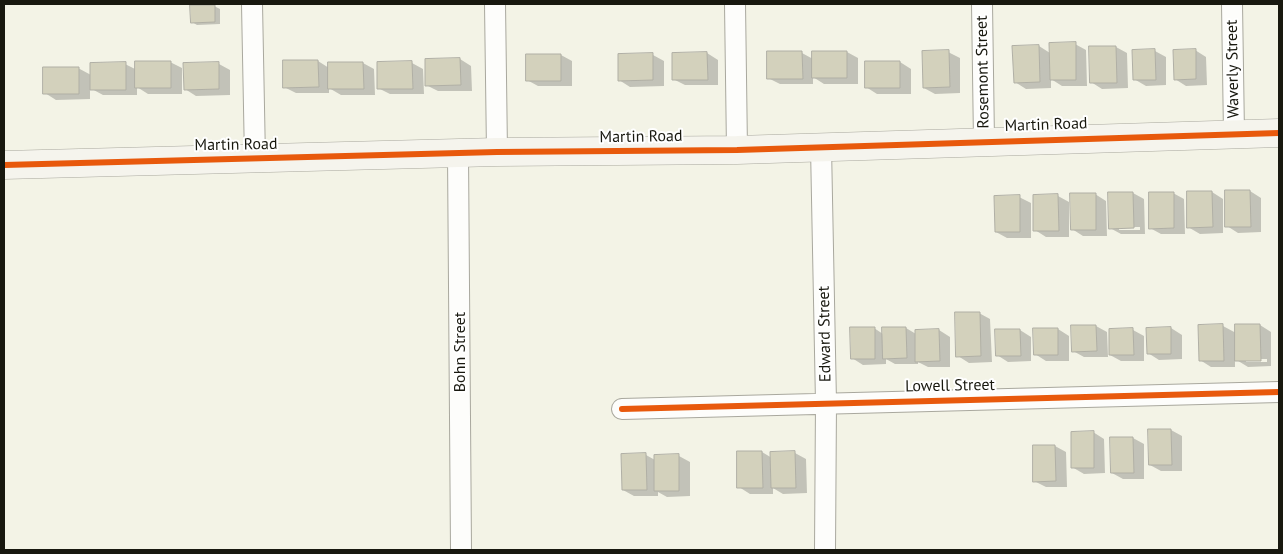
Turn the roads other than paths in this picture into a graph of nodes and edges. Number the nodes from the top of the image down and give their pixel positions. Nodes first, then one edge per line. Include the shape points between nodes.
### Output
1 (252, 4) edge
2 (495, 4) edge
3 (735, 4) edge
4 (982, 4) edge
5 (1232, 4) edge
6 (1279, 133) edge
7 (1234, 134) junction
8 (984, 141) junction
9 (821, 147) junction
10 (738, 150) junction
11 (497, 152) junction
12 (458, 154) junction
13 (255, 159) junction
14 (4, 165) edge
15 (1279, 392) edge
16 (826, 403) junction
17 (622, 408) dead end
18 (461, 550) edge
19 (825, 550) edge

1 - 13 street
2 - 11 street
3 - 10 street
4 - 8 street, Rosemont Street
5 - 7 street, Waverly Street
6 - 7 street, Martin Road
7 - 8 street, Martin Road
8 - 9 street, Martin Road
9 - 10 street, Martin Road
9 - 16 street, Edward Street
10 - 11 street, Martin Road
11 - 12 street, Martin Road
12 - 13 street, Martin Road
12 - 18 street, Bohn Street
13 - 14 street, Martin Road
15 - 16 street, Lowell Street
16 - 17 street, Lowell Street
16 - 19 street, Edward Street

